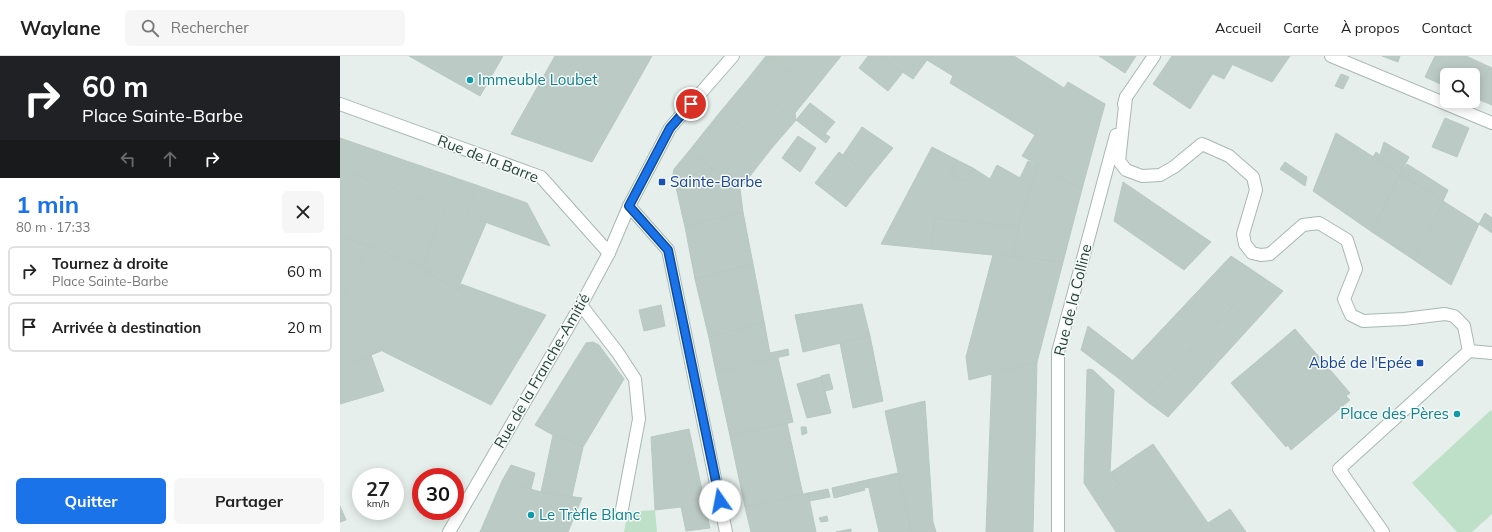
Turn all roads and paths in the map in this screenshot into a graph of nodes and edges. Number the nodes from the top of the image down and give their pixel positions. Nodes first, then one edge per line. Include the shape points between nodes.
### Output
1 (733, 56) edge
2 (1154, 56) edge
3 (1330, 56) edge
4 (1126, 97) junction
5 (340, 104) edge
6 (1492, 123) edge
7 (629, 206) junction
8 (609, 253) junction
9 (581, 305) junction
10 (1469, 350) junction
11 (1492, 353) edge
12 (622, 509) dead end
13 (448, 532) edge
14 (726, 532) edge
15 (1058, 532) edge
16 (1383, 532) edge

1 - 7 street, Rue de la Franche-Amitié via 670,128
2 - 4 street
3 - 6 street
4 - 10 street via 1119,161 1126,170 1142,176 1160,175 1202,144 1229,156 1253,177 1256,190 1243,234 1245,244 1252,253 1270,254 1303,224 1319,223 1347,240 1356,269 1344,299 1351,315 1363,321 1445,314 1454,316 1464,326
4 - 15 street, Rue de la Colline via 1058,352
5 - 8 street, Rue de la Barre via 541,177
7 - 8 street, Rue de la Franche-Amitié
7 - 14 street via 668,250
8 - 9 street, Rue de la Franche-Amitié
9 - 12 street via 635,379 639,419
9 - 13 street, Rue de la Franche-Amitié
10 - 11 street
10 - 16 street via 1339,469

